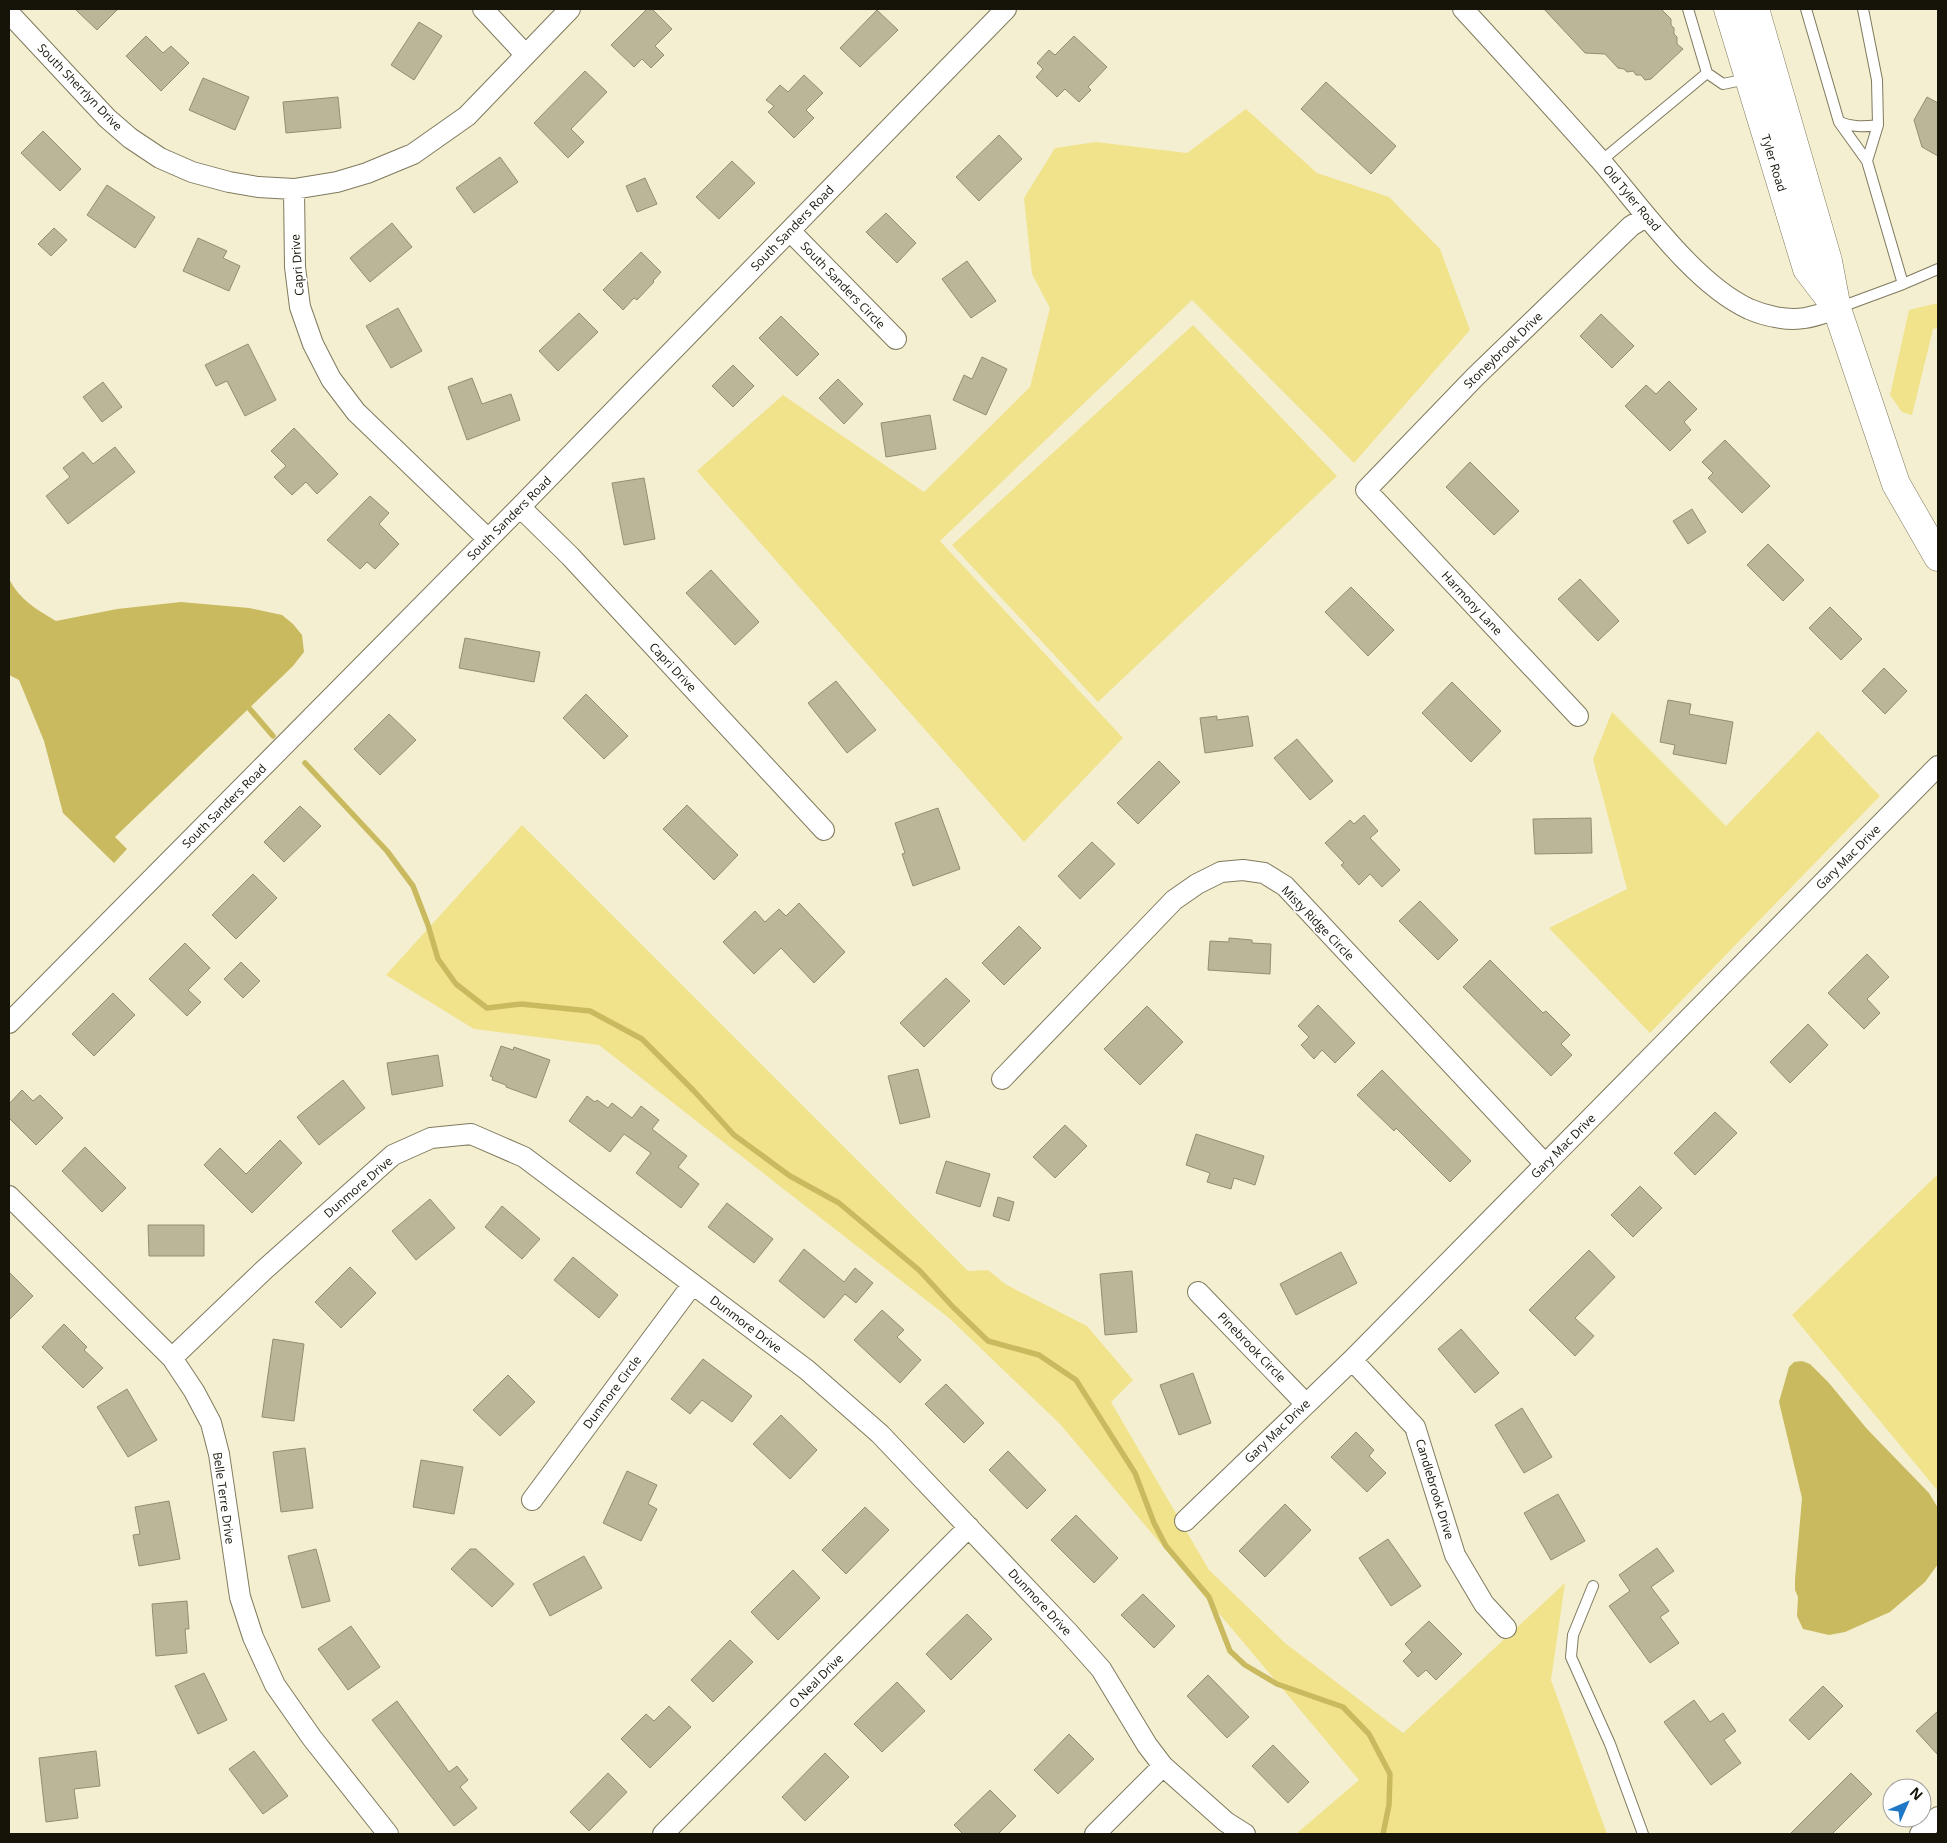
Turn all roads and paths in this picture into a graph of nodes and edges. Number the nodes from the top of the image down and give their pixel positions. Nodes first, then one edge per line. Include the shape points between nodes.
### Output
1 (483, 9) edge
2 (570, 9) edge
3 (1006, 9) edge
4 (1463, 9) edge
5 (1688, 9) edge
6 (1728, 9) edge
7 (1755, 9) edge
8 (1806, 9) edge
9 (1863, 9) edge
10 (9, 13) edge
11 (525, 54) junction
12 (1707, 73) junction
13 (1748, 79) junction
14 (1839, 122) junction
15 (1878, 125) junction
16 (1601, 161) junction
17 (1867, 161) junction
18 (294, 189) junction
19 (1646, 216) junction
20 (790, 230) junction
21 (1938, 269) edge
22 (1903, 284) junction
23 (1837, 309) junction
24 (896, 339) dead end
25 (1366, 490) joint
26 (520, 507) junction
27 (488, 539) junction
28 (1938, 557) edge
29 (1578, 716) dead end
30 (1938, 766) edge
31 (824, 830) dead end
32 (9, 1024) edge
33 (1002, 1078) dead end
34 (1545, 1164) junction
35 (9, 1196) edge
36 (692, 1285) junction
37 (1198, 1292) dead end
38 (172, 1358) junction
39 (1352, 1360) junction
40 (1305, 1403) junction
41 (532, 1500) dead end
42 (1185, 1522) dead end
43 (969, 1527) junction
44 (1593, 1586) dead end
45 (1506, 1628) dead end
46 (1163, 1766) junction
47 (1938, 1817) edge
48 (388, 1834) edge
49 (663, 1834) edge
50 (1096, 1834) edge
51 (1245, 1834) edge
52 (1643, 1834) edge
53 (1920, 1834) edge

1 - 11 street
2 - 11 street, South Sherrlyn Drive
3 - 20 street, South Sanders Road
4 - 16 street, Old Tyler Road
5 - 12 lane
6 - 13 street, Tyler Road
7 - 23 street, Tyler Road via 1828,261
8 - 14 lane
9 - 15 lane via 1877,80
10 - 18 street, South Sherrlyn Drive via 107,118 160,158 192,172 229,182
11 - 18 street, South Sherrlyn Drive via 467,116 413,154 388,166 337,182
12 - 13 lane via 1723,84
12 - 16 lane
13 - 23 street, Tyler Road via 1807,269
14 - 15 lane via 1849,126
14 - 17 lane
15 - 17 lane
16 - 19 street, Old Tyler Road
17 - 22 lane
18 - 27 street, Capri Drive via 294,267 300,306 313,344 331,379 356,412
19 - 23 street, Old Tyler Road via 1698,271 1724,293 1749,308 1776,317 1804,318
19 - 25 street, Stoneybrook Drive via 1631,226 1476,377
20 - 24 street, South Sanders Circle
20 - 26 street, South Sanders Road
21 - 22 lane
22 - 23 lane
23 - 28 street, Tyler Road via 1896,484
25 - 29 street, Harmony Lane
26 - 27 street, South Sanders Road
26 - 31 street, Capri Drive via 570,556
27 - 32 street, South Sanders Road
30 - 34 street, Gary Mac Drive
33 - 34 street, Misty Ridge Circle via 1174,900 1221,872 1243,870 1264,873 1285,886
34 - 39 street, Gary Mac Drive
35 - 38 street, Belle Terre Drive
36 - 38 street, Dunmore Drive via 524,1158 471,1134 431,1138 393,1156 264,1270
36 - 41 street, Dunmore Circle
36 - 43 street, Dunmore Drive via 807,1370 880,1434
37 - 40 street, Pinebrook Circle
38 - 48 street, Belle Terre Drive via 211,1423 219,1454 240,1597 267,1669 312,1738
39 - 40 street, Gary Mac Drive
39 - 45 street, Candlebrook Drive via 1415,1427 1455,1555 1484,1604
40 - 42 street, Gary Mac Drive
43 - 46 street, Dunmore Drive via 1101,1669
43 - 49 street, O Neal Drive
44 - 52 lane via 1573,1635 1571,1657 1610,1744
46 - 50 street
46 - 51 street, Dunmore Drive via 1226,1822
47 - 53 street

